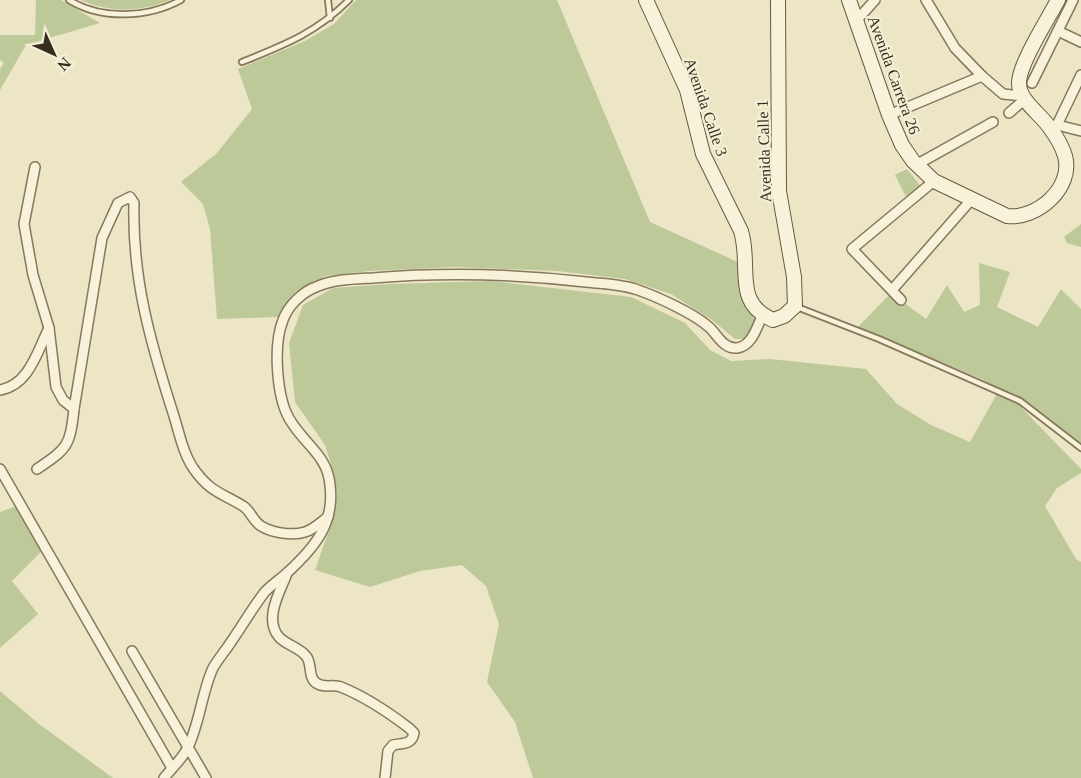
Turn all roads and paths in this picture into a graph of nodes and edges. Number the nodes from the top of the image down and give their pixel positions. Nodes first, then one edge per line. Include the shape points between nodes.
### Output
1 (69, 0) edge
2 (181, 0) edge
3 (328, 0) edge
4 (349, 0) edge
5 (646, 0) edge
6 (778, 0) edge
7 (849, 0) edge
8 (874, 0) edge
9 (926, 0) edge
10 (1058, 0) edge
11 (1072, 0) edge
12 (330, 18) junction
13 (856, 21) junction
14 (1058, 31) junction
15 (1081, 42) edge
16 (242, 62) dead end
17 (1081, 75) edge
18 (982, 76) junction
19 (1032, 83) dead end
20 (1024, 98) junction
21 (1009, 112) dead end
22 (889, 115) junction
23 (993, 122) dead end
24 (1053, 126) junction
25 (1081, 132) edge
26 (916, 165) junction
27 (35, 167) dead end
28 (934, 181) junction
29 (971, 200) junction
30 (892, 290) junction
31 (901, 300) dead end
32 (795, 306) junction
33 (762, 316) junction
34 (49, 328) junction
35 (0, 390) edge
36 (74, 409) junction
37 (1081, 448) edge
38 (0, 469) edge
39 (37, 469) dead end
40 (328, 517) junction
41 (287, 573) junction
42 (132, 651) dead end
43 (188, 749) junction
44 (172, 768) junction
45 (164, 778) edge
46 (206, 778) edge
47 (385, 778) edge

1 - 2 lane via 119,15 157,10
3 - 12 lane
4 - 12 lane
5 - 33 street, Avenida Calle 3 via 687,90 703,154 741,231 746,294
6 - 32 street, Avenida Calle 1 via 779,191 794,277
7 - 13 street, Avenida Carrera 26
8 - 13 street
9 - 18 street via 955,48
10 - 20 street via 1023,68 1019,81
11 - 14 street
12 - 16 lane via 283,45
13 - 22 street, Avenida Carrera 26
14 - 15 street
14 - 19 street
17 - 24 street
18 - 20 street via 1003,94
18 - 22 street
20 - 21 street
20 - 24 street
22 - 26 street, Avenida Carrera 26
23 - 26 street
24 - 25 street
24 - 29 street via 1064,154 1066,174 1055,194 1037,209 1015,217
26 - 28 street, Avenida Carrera 26
27 - 34 street via 24,224
28 - 29 street, Avenida Carrera 26
28 - 30 street via 852,249
29 - 30 street
30 - 31 street
32 - 33 street via 773,320
32 - 37 lane via 1020,401
33 - 40 street via 752,338 738,348 728,346 709,327 668,303 623,286 537,276 472,274 404,275 335,281 314,287 298,298 283,318 278,342 279,381 291,423 321,456 326,468 330,485
34 - 35 street via 27,372 18,383
34 - 36 street via 56,387
36 - 39 street via 71,437 61,452
36 - 40 street via 102,238 118,203 130,198 134,203 137,278 156,359 194,470 210,488 245,507 264,527 291,534 307,532
38 - 44 street
40 - 41 street via 323,533
41 - 43 street via 266,591 213,669
41 - 47 street via 274,605 274,630 280,638 305,654 311,674 319,684 338,685 369,700 414,733 409,743 393,745 388,751
42 - 43 street
43 - 44 street
43 - 46 street
44 - 45 street

